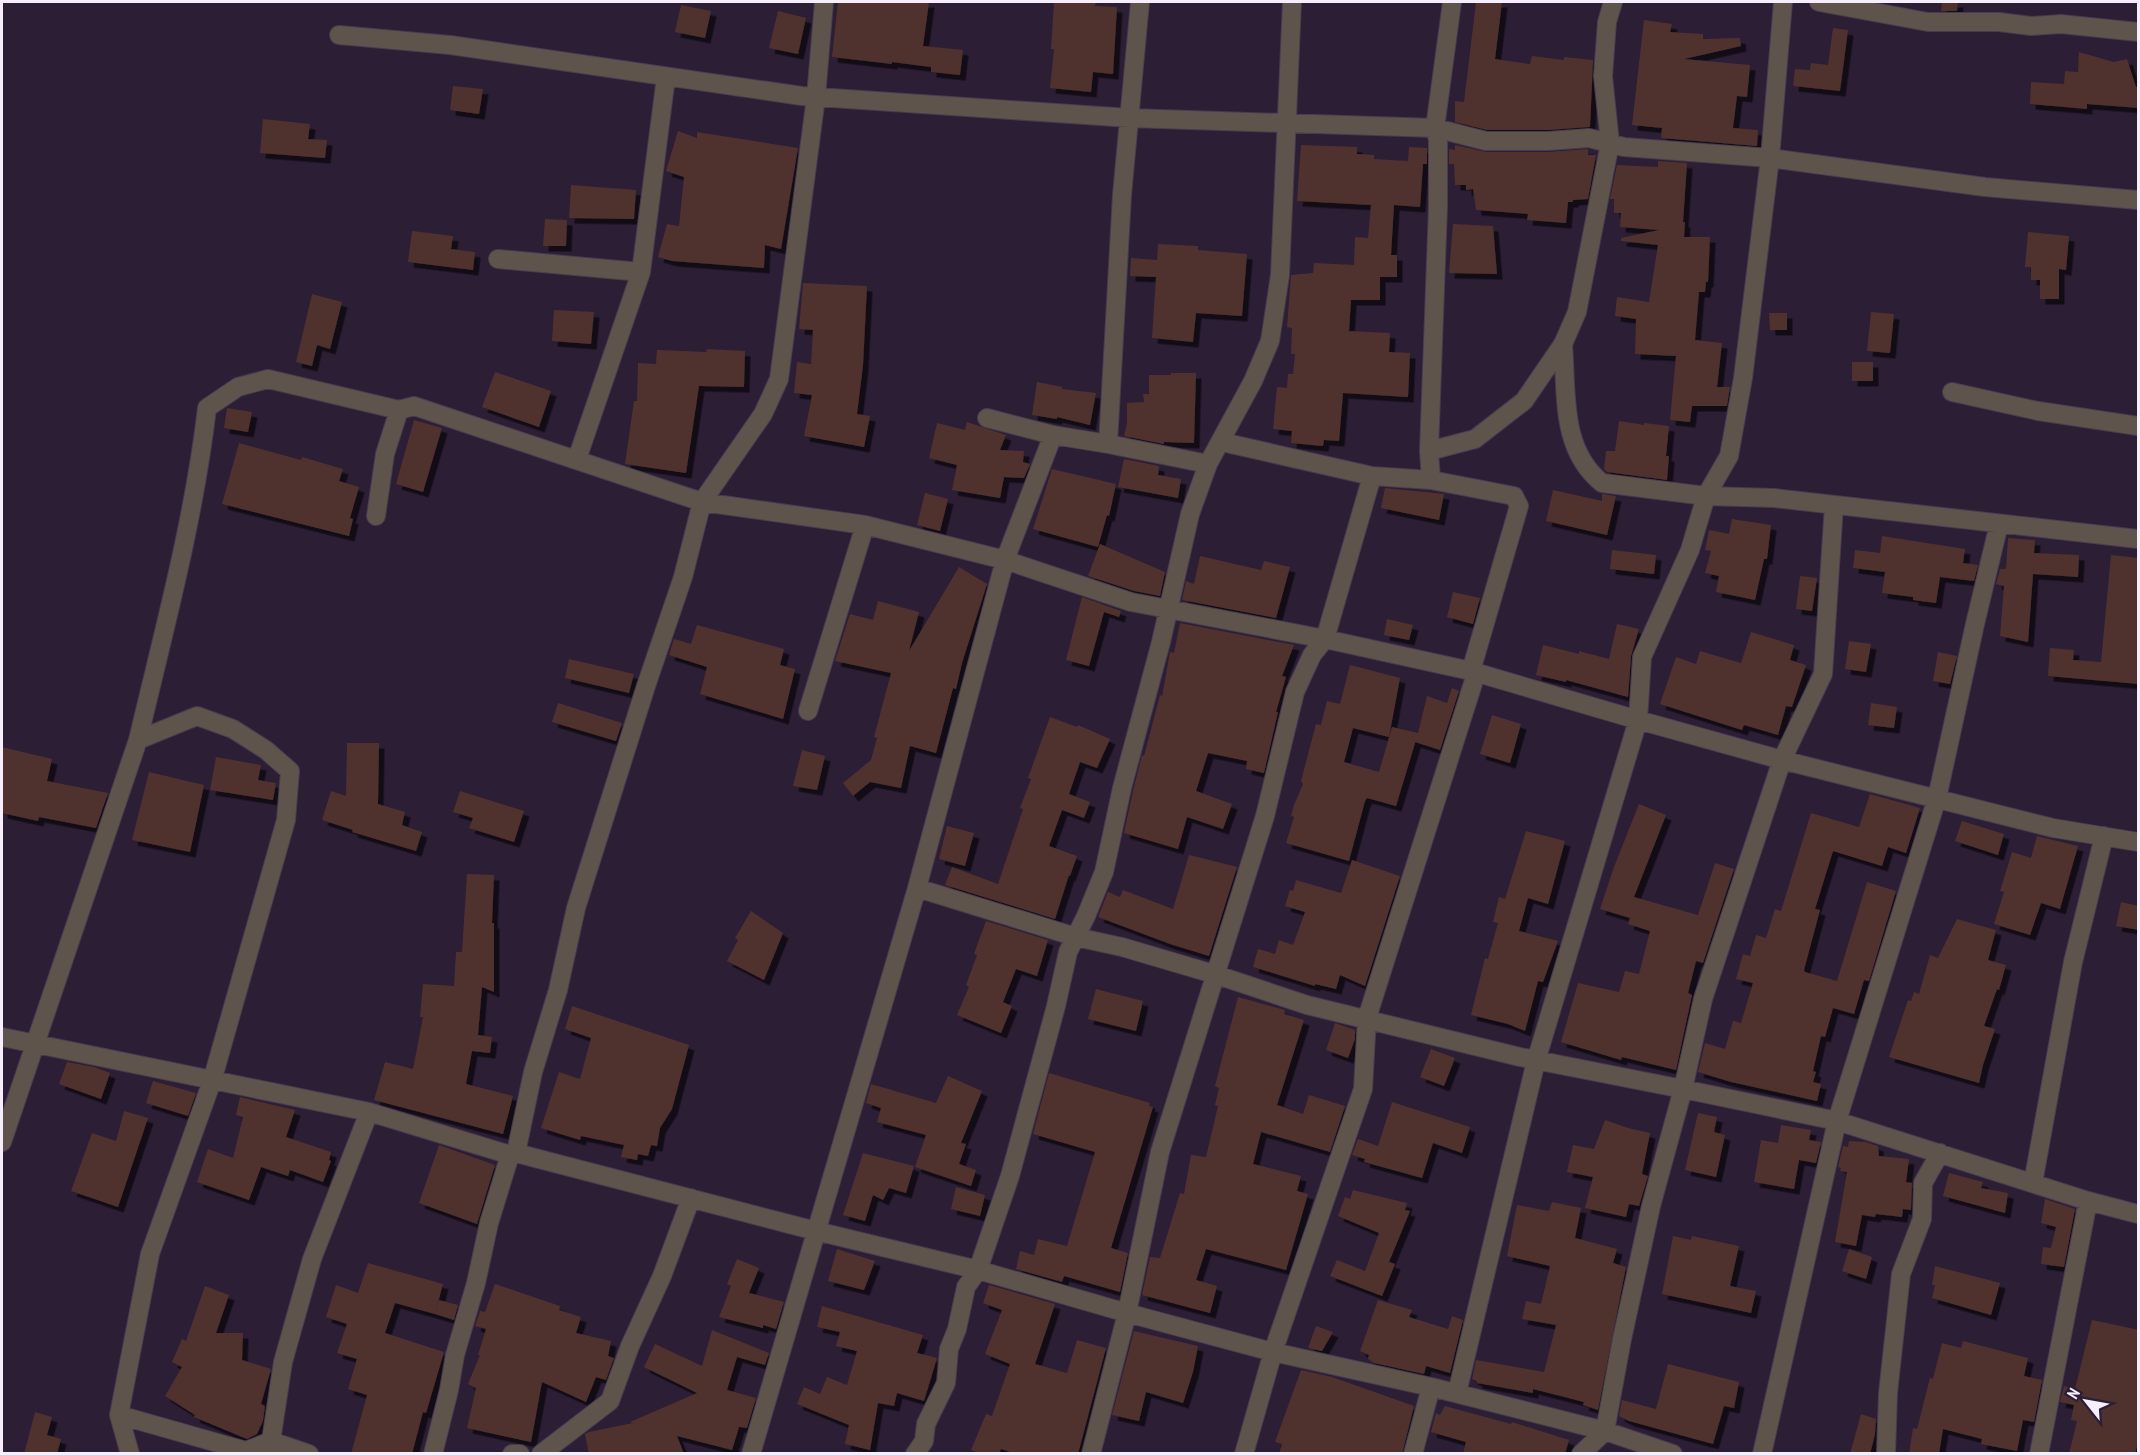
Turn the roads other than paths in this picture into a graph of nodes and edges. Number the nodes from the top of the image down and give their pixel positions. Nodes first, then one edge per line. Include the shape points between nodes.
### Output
1 (824, 2) edge
2 (1140, 2) edge
3 (1292, 2) edge
4 (1452, 2) edge
5 (1613, 2) edge
6 (1783, 2) edge
7 (1819, 2) edge
8 (2139, 32) edge
9 (339, 35) dead end
10 (666, 77) junction
11 (816, 97) junction
12 (1130, 118) junction
13 (1286, 124) junction
14 (1435, 128) junction
15 (1610, 143) junction
16 (1770, 158) junction
17 (2139, 200) edge
18 (498, 259) dead end
19 (641, 272) junction
20 (1563, 344) junction
21 (1952, 392) dead end
22 (399, 410) junction
23 (987, 418) dead end
24 (2139, 426) edge
25 (1053, 435) junction
26 (1222, 442) junction
27 (1108, 444) junction
28 (1429, 451) junction
29 (577, 459) junction
30 (1208, 464) junction
31 (1372, 476) junction
32 (1431, 480) junction
33 (1706, 496) junction
34 (702, 502) junction
35 (1834, 505) junction
36 (376, 516) dead end
37 (865, 525) junction
38 (1999, 525) junction
39 (2139, 539) edge
40 (1005, 560) junction
41 (1169, 608) junction
42 (1325, 639) junction
43 (1473, 673) junction
44 (808, 711) dead end
45 (1638, 720) junction
46 (138, 740) junction
47 (1782, 760) junction
48 (1937, 798) junction
49 (2104, 836) junction
50 (2139, 842) edge
51 (916, 888) junction
52 (1076, 938) junction
53 (1217, 975) junction
54 (1367, 1018) junction
55 (2, 1037) edge
56 (33, 1044) junction
57 (1536, 1060) junction
58 (213, 1081) junction
59 (1683, 1089) junction
60 (369, 1112) junction
61 (1837, 1121) junction
62 (2, 1142) edge
63 (1940, 1153) junction
64 (513, 1154) junction
65 (2033, 1183) junction
66 (691, 1198) junction
67 (2088, 1201) junction
68 (2139, 1214) edge
69 (816, 1231) junction
70 (978, 1270) junction
71 (1127, 1313) junction
72 (1273, 1352) junction
73 (1431, 1387) junction
74 (1457, 1394) junction
75 (119, 1415) junction
76 (1605, 1431) junction
77 (268, 1447) edge
78 (130, 1454) edge
79 (309, 1454) edge
80 (433, 1454) edge
81 (512, 1454) edge
82 (520, 1454) edge
83 (542, 1454) edge
84 (751, 1454) edge
85 (915, 1454) edge
86 (1091, 1454) edge
87 (1244, 1454) edge
88 (1413, 1454) edge
89 (1581, 1454) edge
90 (1674, 1454) edge
91 (1761, 1454) edge
92 (1886, 1454) edge
93 (2038, 1454) edge

1 - 11 street
2 - 12 street
3 - 13 street
4 - 14 street
5 - 15 street via 1607,22 1603,76
6 - 16 street
7 - 8 street via 1928,22 2061,24
9 - 10 street via 450,45
10 - 11 street
10 - 19 street
11 - 12 street
11 - 34 street via 779,379 738,454
12 - 13 street
12 - 27 street
13 - 14 street
13 - 26 street via 1275,319 1253,381
14 - 15 street via 1486,141 1589,138
14 - 28 street via 1438,207
15 - 16 street
15 - 20 street via 1577,312
16 - 17 street via 1985,187
16 - 33 street via 1743,378 1729,456
18 - 19 street
19 - 29 street
20 - 28 street via 1524,400 1475,439
20 - 33 street via 1569,432 1579,458 1591,473 1602,483
21 - 24 street via 2038,411
22 - 29 street via 414,406
22 - 36 street via 385,454
22 - 46 street via 267,379 238,387 207,408 184,545
23 - 25 street
25 - 27 street
25 - 40 street
26 - 30 street
26 - 31 street
27 - 30 street
28 - 32 street
29 - 34 street
30 - 41 street via 1190,514
31 - 32 street
31 - 42 street
32 - 43 street via 1514,496 1519,506
33 - 35 street
33 - 45 street via 1690,550 1642,657
34 - 37 street
34 - 64 street via 683,577 576,908
35 - 38 street
35 - 47 street via 1823,674
37 - 40 street
37 - 44 street
38 - 39 street
38 - 48 street
40 - 41 street via 1131,602
40 - 51 street
41 - 42 street
41 - 52 street via 1104,872
42 - 43 street
42 - 53 street via 1312,655 1295,692 1265,816
43 - 45 street
43 - 54 street
45 - 47 street
45 - 57 street
46 - 56 street
46 - 58 street via 197,716 233,729 290,771 286,820
47 - 48 street
47 - 59 street via 1703,999
48 - 49 street via 2053,828
48 - 61 street
49 - 50 street
49 - 65 street via 2073,962
51 - 52 street
51 - 69 street
52 - 53 street
52 - 70 street via 1068,952 1010,1176
53 - 54 street via 1307,1005
53 - 71 street via 1160,1152
54 - 57 street
54 - 72 street via 1363,1089
55 - 56 street
56 - 58 street
56 - 62 street
57 - 59 street
57 - 74 street
58 - 60 street
58 - 75 street via 150,1254
59 - 61 street
59 - 76 street via 1651,1206
60 - 64 street
60 - 77 street via 312,1259 283,1362
61 - 63 street
61 - 91 street
63 - 65 street
63 - 92 street via 1923,1183 1922,1219 1901,1274 1888,1393
64 - 66 street
64 - 80 street via 489,1223
65 - 67 street
66 - 69 street
66 - 83 street via 610,1401
67 - 68 street
67 - 93 street
69 - 70 street
69 - 84 street
70 - 71 street
70 - 85 street via 966,1287 949,1349 946,1383 926,1424 924,1441
71 - 72 street
71 - 86 street
72 - 73 street
72 - 87 street
73 - 74 street
73 - 88 street
74 - 76 street
75 - 77 street via 246,1451
75 - 78 street
76 - 89 street
76 - 90 street
77 - 79 street
81 - 82 street

